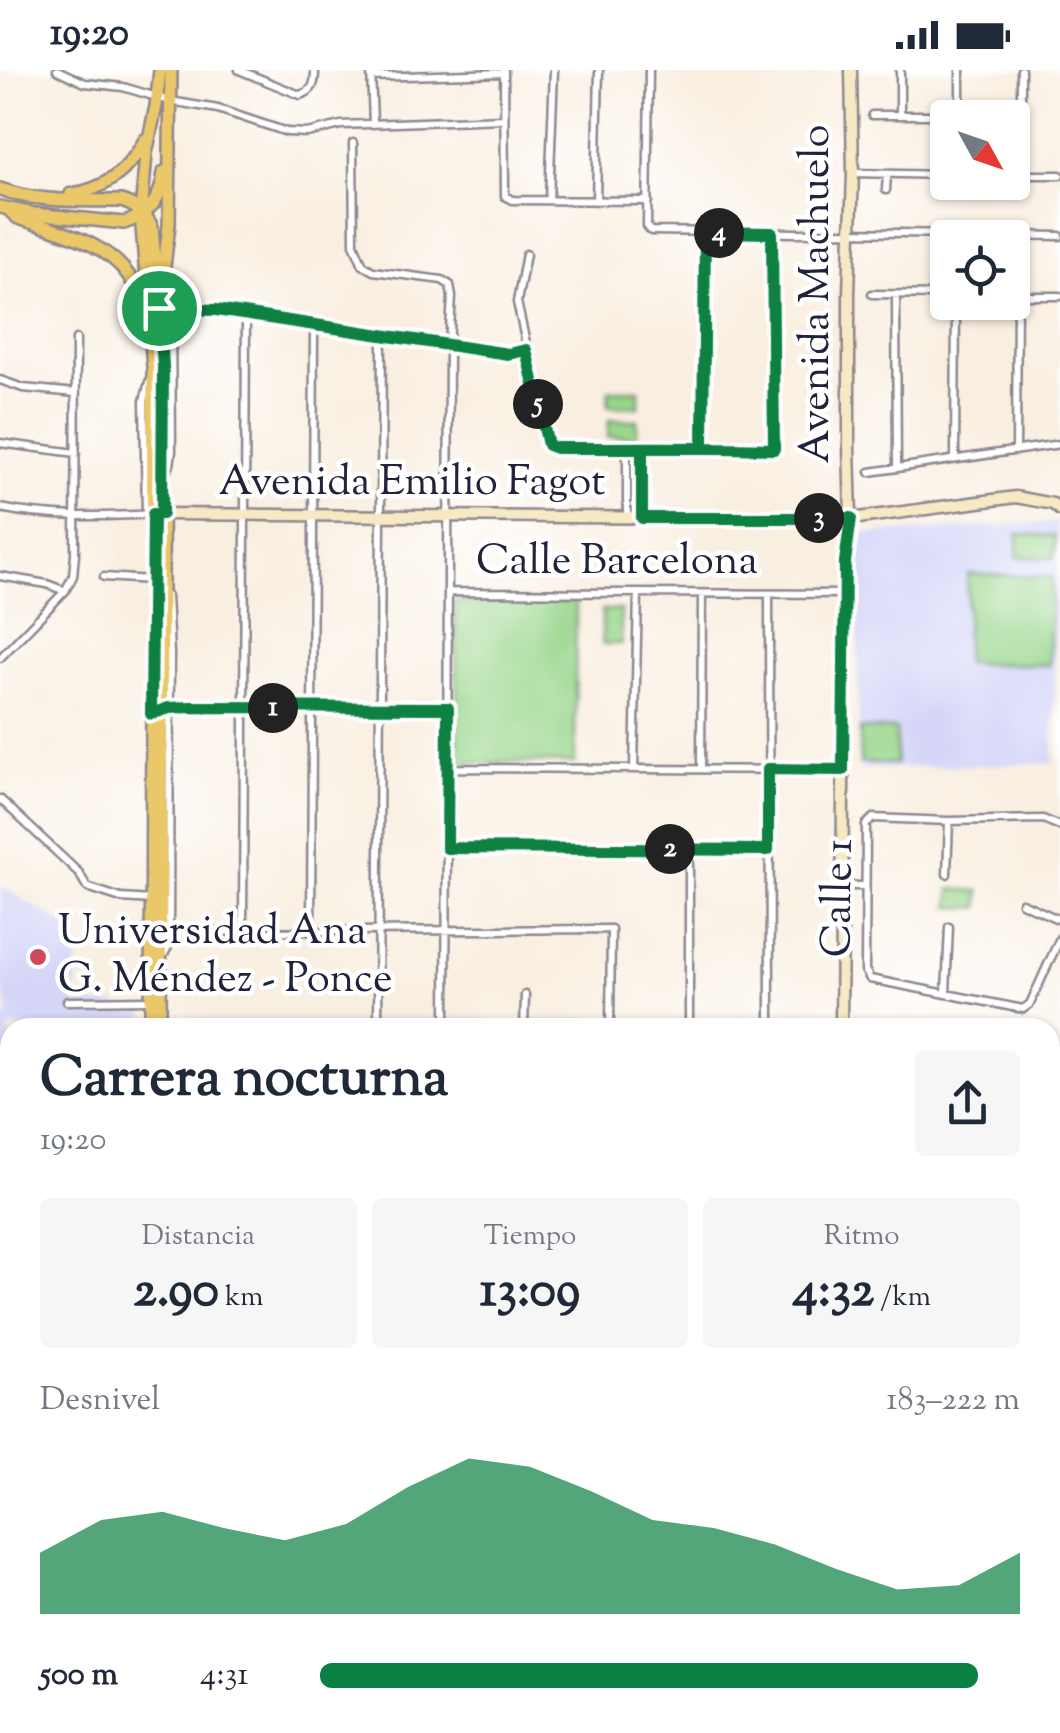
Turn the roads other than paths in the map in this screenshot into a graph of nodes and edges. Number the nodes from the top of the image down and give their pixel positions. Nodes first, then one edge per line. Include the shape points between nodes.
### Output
1 (58, 70) edge
2 (160, 70) edge
3 (172, 70) edge
4 (239, 70) edge
5 (315, 70) edge
6 (554, 70) edge
7 (599, 70) edge
8 (649, 70) edge
9 (852, 70) edge
10 (900, 70) edge
11 (960, 70) edge
12 (1021, 70) edge
13 (504, 71) edge
14 (371, 74) edge
15 (164, 100) junction
16 (960, 100) edge
17 (1020, 100) edge
18 (900, 114) junction
19 (930, 114) edge
20 (872, 115) dead end
21 (504, 120) junction
22 (372, 124) junction
23 (152, 127) junction
24 (170, 140) junction
25 (353, 143) dead end
26 (853, 173) junction
27 (887, 175) junction
28 (930, 175) edge
29 (1060, 175) edge
30 (1030, 176) edge
31 (0, 189) edge
32 (886, 190) dead end
33 (49, 200) junction
34 (550, 200) junction
35 (596, 201) junction
36 (648, 201) junction
37 (4, 208) edge
38 (142, 214) junction
39 (705, 232) junction
40 (850, 232) junction
41 (772, 233) junction
42 (930, 234) edge
43 (1030, 236) edge
44 (1060, 236) edge
45 (526, 254) dead end
46 (872, 294) dead end
47 (896, 295) junction
48 (930, 295) edge
49 (1030, 296) edge
50 (1060, 296) edge
51 (165, 308) junction
52 (246, 314) junction
53 (956, 320) edge
54 (1014, 320) edge
55 (150, 323) junction
56 (314, 325) junction
57 (382, 335) junction
58 (76, 339) dead end
59 (450, 345) junction
60 (526, 350) junction
61 (0, 380) edge
62 (76, 393) junction
63 (0, 444) edge
64 (1060, 444) edge
65 (628, 448) junction
66 (642, 448) junction
67 (703, 448) junction
68 (1016, 450) junction
69 (76, 454) junction
70 (955, 459) junction
71 (897, 468) junction
72 (870, 472) dead end
73 (1058, 505) edge
74 (0, 508) edge
75 (154, 514) junction
76 (75, 516) junction
77 (245, 516) junction
78 (313, 517) junction
79 (381, 517) junction
80 (448, 517) junction
81 (627, 518) junction
82 (642, 518) junction
83 (851, 518) junction
84 (0, 576) edge
85 (104, 577) dead end
86 (157, 580) junction
87 (65, 591) junction
88 (448, 592) junction
89 (638, 594) junction
90 (702, 594) junction
91 (769, 594) junction
92 (845, 594) junction
93 (0, 658) edge
94 (244, 708) junction
95 (312, 708) junction
96 (380, 708) junction
97 (448, 708) junction
98 (160, 711) junction
99 (448, 768) junction
100 (634, 769) junction
101 (701, 769) junction
102 (768, 769) junction
103 (843, 770) junction
104 (0, 799) edge
105 (949, 820) junction
106 (1060, 826) edge
107 (447, 848) junction
108 (689, 849) junction
109 (768, 850) junction
110 (947, 874) dead end
111 (842, 886) junction
112 (865, 886) junction
113 (160, 900) junction
114 (1022, 904) dead end
115 (1060, 920) edge
116 (949, 926) dead end
117 (379, 929) junction
118 (446, 929) junction
119 (311, 930) junction
120 (203, 932) dead end
121 (243, 932) junction
122 (1060, 938) edge
123 (160, 960) junction
124 (946, 993) junction
125 (525, 995) dead end
126 (67, 1000) dead end
127 (151, 1000) junction
128 (151, 1018) edge
129 (160, 1018) edge
130 (378, 1018) edge
131 (446, 1018) edge
132 (524, 1018) edge
133 (610, 1018) edge
134 (689, 1018) edge
135 (770, 1018) edge
136 (841, 1018) edge

1 - 15 street
2 - 15 main road
3 - 15 main road
4 - 5 street via 300,95 314,84
6 - 34 street
7 - 35 street
8 - 36 street
9 - 26 street, Avenida Machuelo
10 - 18 street
11 - 16 street
12 - 17 street
13 - 14 street
13 - 21 street
14 - 22 street
15 - 22 street via 287,132
15 - 23 main road
15 - 24 main road
18 - 19 street
18 - 20 street
21 - 22 street
21 - 34 street via 505,196
23 - 33 main road via 114,178
23 - 38 main road
24 - 38 main road via 159,194
24 - 51 main road
25 - 59 street via 358,255 372,271 450,285
26 - 27 street
26 - 40 street, Avenida Machuelo
27 - 28 street
27 - 32 street
29 - 30 street
31 - 33 main road
33 - 38 main road via 121,201
34 - 35 street
35 - 36 street
36 - 39 street via 651,231
37 - 38 main road via 120,224
37 - 55 main road via 87,242 115,261 135,286
38 - 51 main road via 152,227
38 - 55 main road
39 - 41 street
39 - 67 street
40 - 41 street
40 - 42 street
40 - 83 street, Avenida Machuelo
41 - 67 street via 774,449
43 - 44 street
45 - 60 street via 517,302
46 - 47 street
47 - 48 street
47 - 71 street
49 - 50 street
51 - 52 street
51 - 75 main road via 162,481
52 - 56 street
52 - 77 street
53 - 70 street
54 - 68 street
55 - 75 main road
56 - 57 street
56 - 78 street
57 - 59 street
57 - 79 street
58 - 62 street
59 - 60 street via 508,354
59 - 80 street
60 - 65 street via 548,445
61 - 62 street
62 - 69 street
63 - 69 street
64 - 68 street
65 - 66 street
65 - 81 street
66 - 67 street
66 - 82 street
68 - 70 street
69 - 76 street
70 - 71 street
71 - 72 street
73 - 83 street, Avenida Emilio Fagot via 1016,497
74 - 76 street, Avenida Emilio Fagot
75 - 76 street, Avenida Emilio Fagot
75 - 77 street, Avenida Emilio Fagot
75 - 86 main road
76 - 87 street via 76,554
77 - 78 street, Avenida Emilio Fagot
77 - 94 street
78 - 79 street, Avenida Emilio Fagot
78 - 95 street
79 - 80 street, Avenida Emilio Fagot
79 - 96 street
80 - 81 street, Avenida Emilio Fagot
80 - 88 street
81 - 82 street, Avenida Emilio Fagot
82 - 83 street, Avenida Emilio Fagot
83 - 92 street, Avenida Machuelo
84 - 87 street
85 - 86 street
86 - 98 main road
86 - 98 street via 169,618
87 - 93 street
88 - 89 street, Calle Barcelona
88 - 97 street
89 - 90 street, Calle Barcelona
89 - 100 street
90 - 91 street, Calle Barcelona
90 - 101 street
91 - 92 street, Calle Barcelona
91 - 102 street
92 - 103 street, Avenida Machuelo
94 - 95 street
94 - 98 street
94 - 121 street
95 - 96 street
95 - 119 street
96 - 97 street
96 - 117 street
97 - 99 street
98 - 113 main road
98 - 113 street
99 - 100 street
99 - 107 street
100 - 101 street
101 - 102 street
102 - 103 street
102 - 109 street
103 - 111 street, Avenida Machuelo
104 - 113 street via 87,887
105 - 106 street via 1044,819
105 - 110 street
105 - 112 street, Calle 1 via 874,818 866,826
107 - 108 street
107 - 118 street
108 - 109 street
108 - 134 street
109 - 135 street
111 - 112 street
111 - 136 street, Avenida Machuelo
112 - 124 street, Calle 1 via 870,980
113 - 123 main road
113 - 123 street via 168,912 168,947
113 - 127 main road
114 - 115 street
116 - 124 street
117 - 118 street
117 - 119 street
117 - 130 street
118 - 131 street
118 - 133 street via 611,929
119 - 121 street
120 - 121 street
122 - 124 street via 1023,1009
123 - 129 main road
125 - 132 street
126 - 127 street
127 - 128 main road

